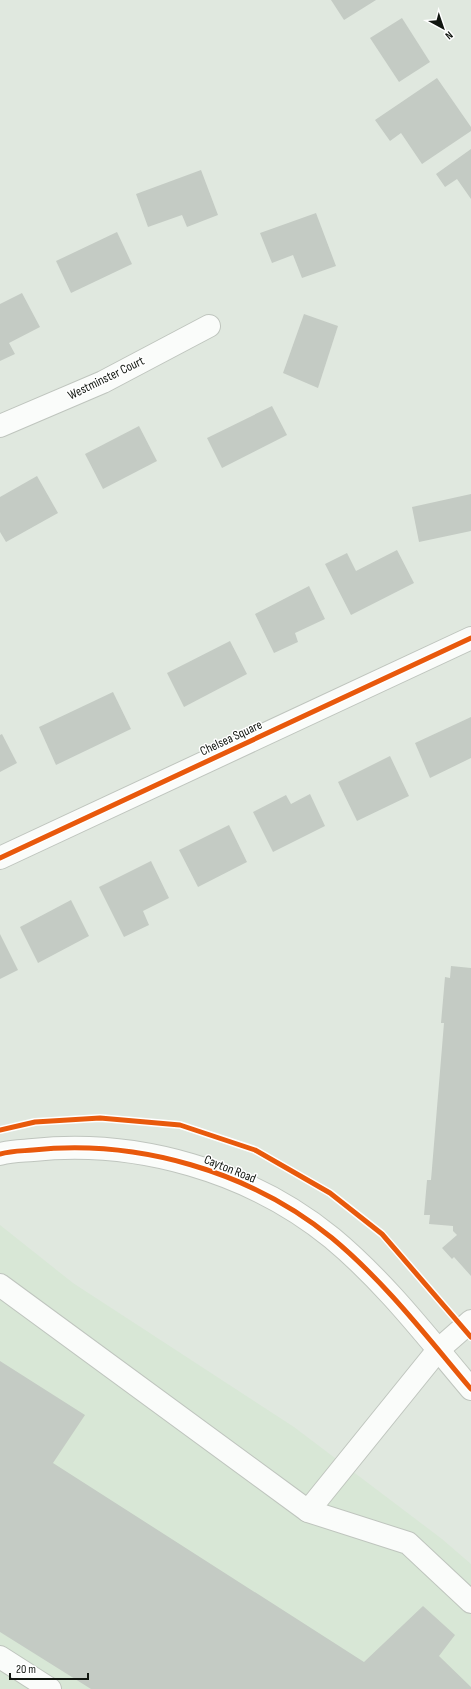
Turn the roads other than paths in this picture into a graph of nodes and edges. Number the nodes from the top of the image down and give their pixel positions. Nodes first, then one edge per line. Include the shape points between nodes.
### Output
1 (209, 326) dead end
2 (0, 426) edge
3 (471, 638) edge
4 (0, 858) edge
5 (0, 1154) edge
6 (0, 1285) edge
7 (471, 1321) edge
8 (438, 1350) junction
9 (471, 1389) edge
10 (308, 1512) junction
11 (471, 1602) edge
12 (0, 1657) edge
13 (50, 1689) edge

1 - 2 street, Westminster Court via 102,382
3 - 4 street, Chelsea Square
5 - 8 street, Cayton Road via 54,1148 97,1148 141,1153 190,1164 244,1184 289,1208 331,1238 395,1299
6 - 10 street
7 - 8 street
8 - 9 street, Cayton Road
8 - 10 street
10 - 11 street via 408,1543
12 - 13 street

